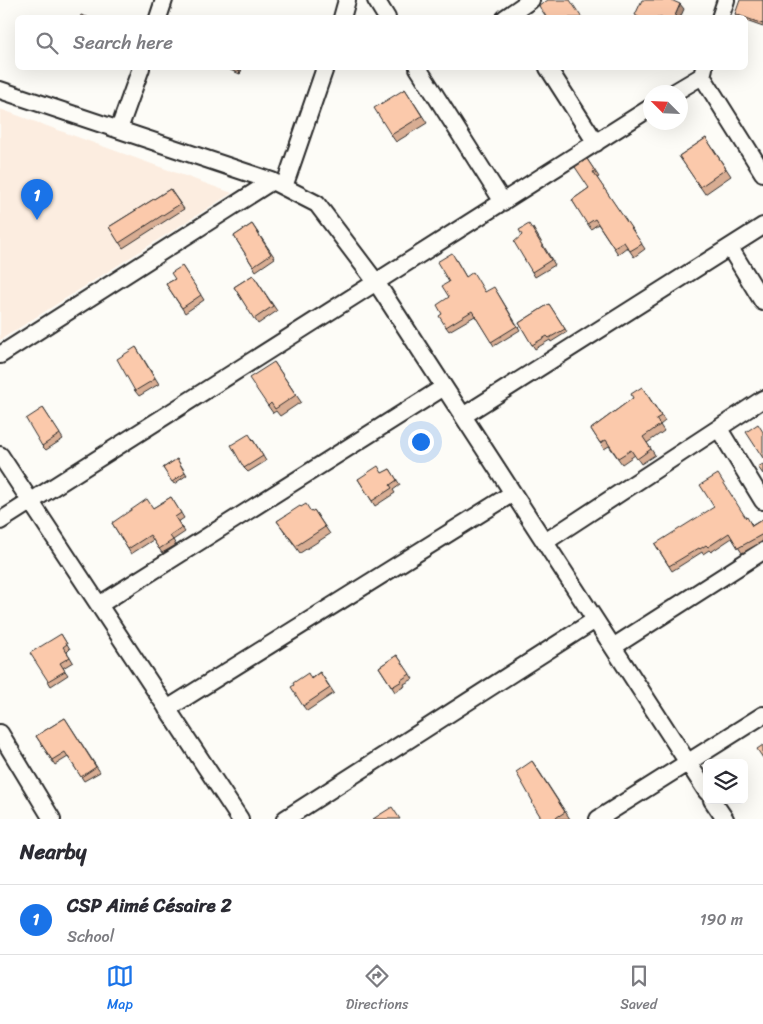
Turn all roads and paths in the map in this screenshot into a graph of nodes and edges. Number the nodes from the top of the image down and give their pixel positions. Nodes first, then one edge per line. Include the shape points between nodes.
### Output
1 (164, 0) edge
2 (348, 0) edge
3 (376, 0) edge
4 (531, 0) edge
5 (726, 0) edge
6 (159, 15) edge
7 (343, 15) edge
8 (385, 15) edge
9 (512, 15) edge
10 (721, 15) edge
11 (140, 70) edge
12 (324, 70) edge
13 (424, 70) edge
14 (549, 70) edge
15 (703, 72) edge
16 (685, 85) edge
17 (0, 90) edge
18 (643, 112) edge
19 (119, 130) junction
20 (596, 142) junction
21 (763, 173) edge
22 (278, 184) junction
23 (503, 202) junction
24 (763, 226) edge
25 (730, 248) junction
26 (376, 282) junction
27 (763, 302) edge
28 (0, 355) edge
29 (444, 387) junction
30 (763, 399) edge
31 (463, 416) junction
32 (719, 429) junction
33 (0, 455) edge
34 (513, 493) junction
35 (31, 501) junction
36 (763, 501) edge
37 (0, 520) edge
38 (545, 542) junction
39 (763, 551) edge
40 (98, 604) junction
41 (595, 620) junction
42 (613, 647) junction
43 (167, 708) junction
44 (763, 715) edge
45 (0, 733) edge
46 (688, 762) junction
47 (703, 786) edge
48 (715, 804) edge
49 (52, 819) edge
50 (240, 819) edge
51 (285, 819) edge
52 (598, 819) edge
53 (725, 819) edge

1 - 6 street
2 - 7 street
3 - 8 street
4 - 9 street
5 - 10 street
11 - 19 street
12 - 22 street
13 - 23 street
14 - 20 street
15 - 16 street
15 - 21 street
17 - 19 street
18 - 20 street
19 - 22 street
20 - 23 street
22 - 26 street via 317,204
22 - 28 street
23 - 26 street
24 - 25 street
25 - 27 street
25 - 31 street
26 - 29 street
26 - 35 street
29 - 31 street
29 - 40 street
30 - 32 street
31 - 34 street
32 - 36 street
32 - 38 street
33 - 35 street
34 - 38 street
34 - 43 street
35 - 37 street
35 - 40 street
38 - 41 street
39 - 42 street
40 - 43 street
41 - 42 street
41 - 51 street
42 - 46 street
43 - 50 street
44 - 46 street
45 - 49 street
46 - 47 street
46 - 52 street
48 - 53 street

